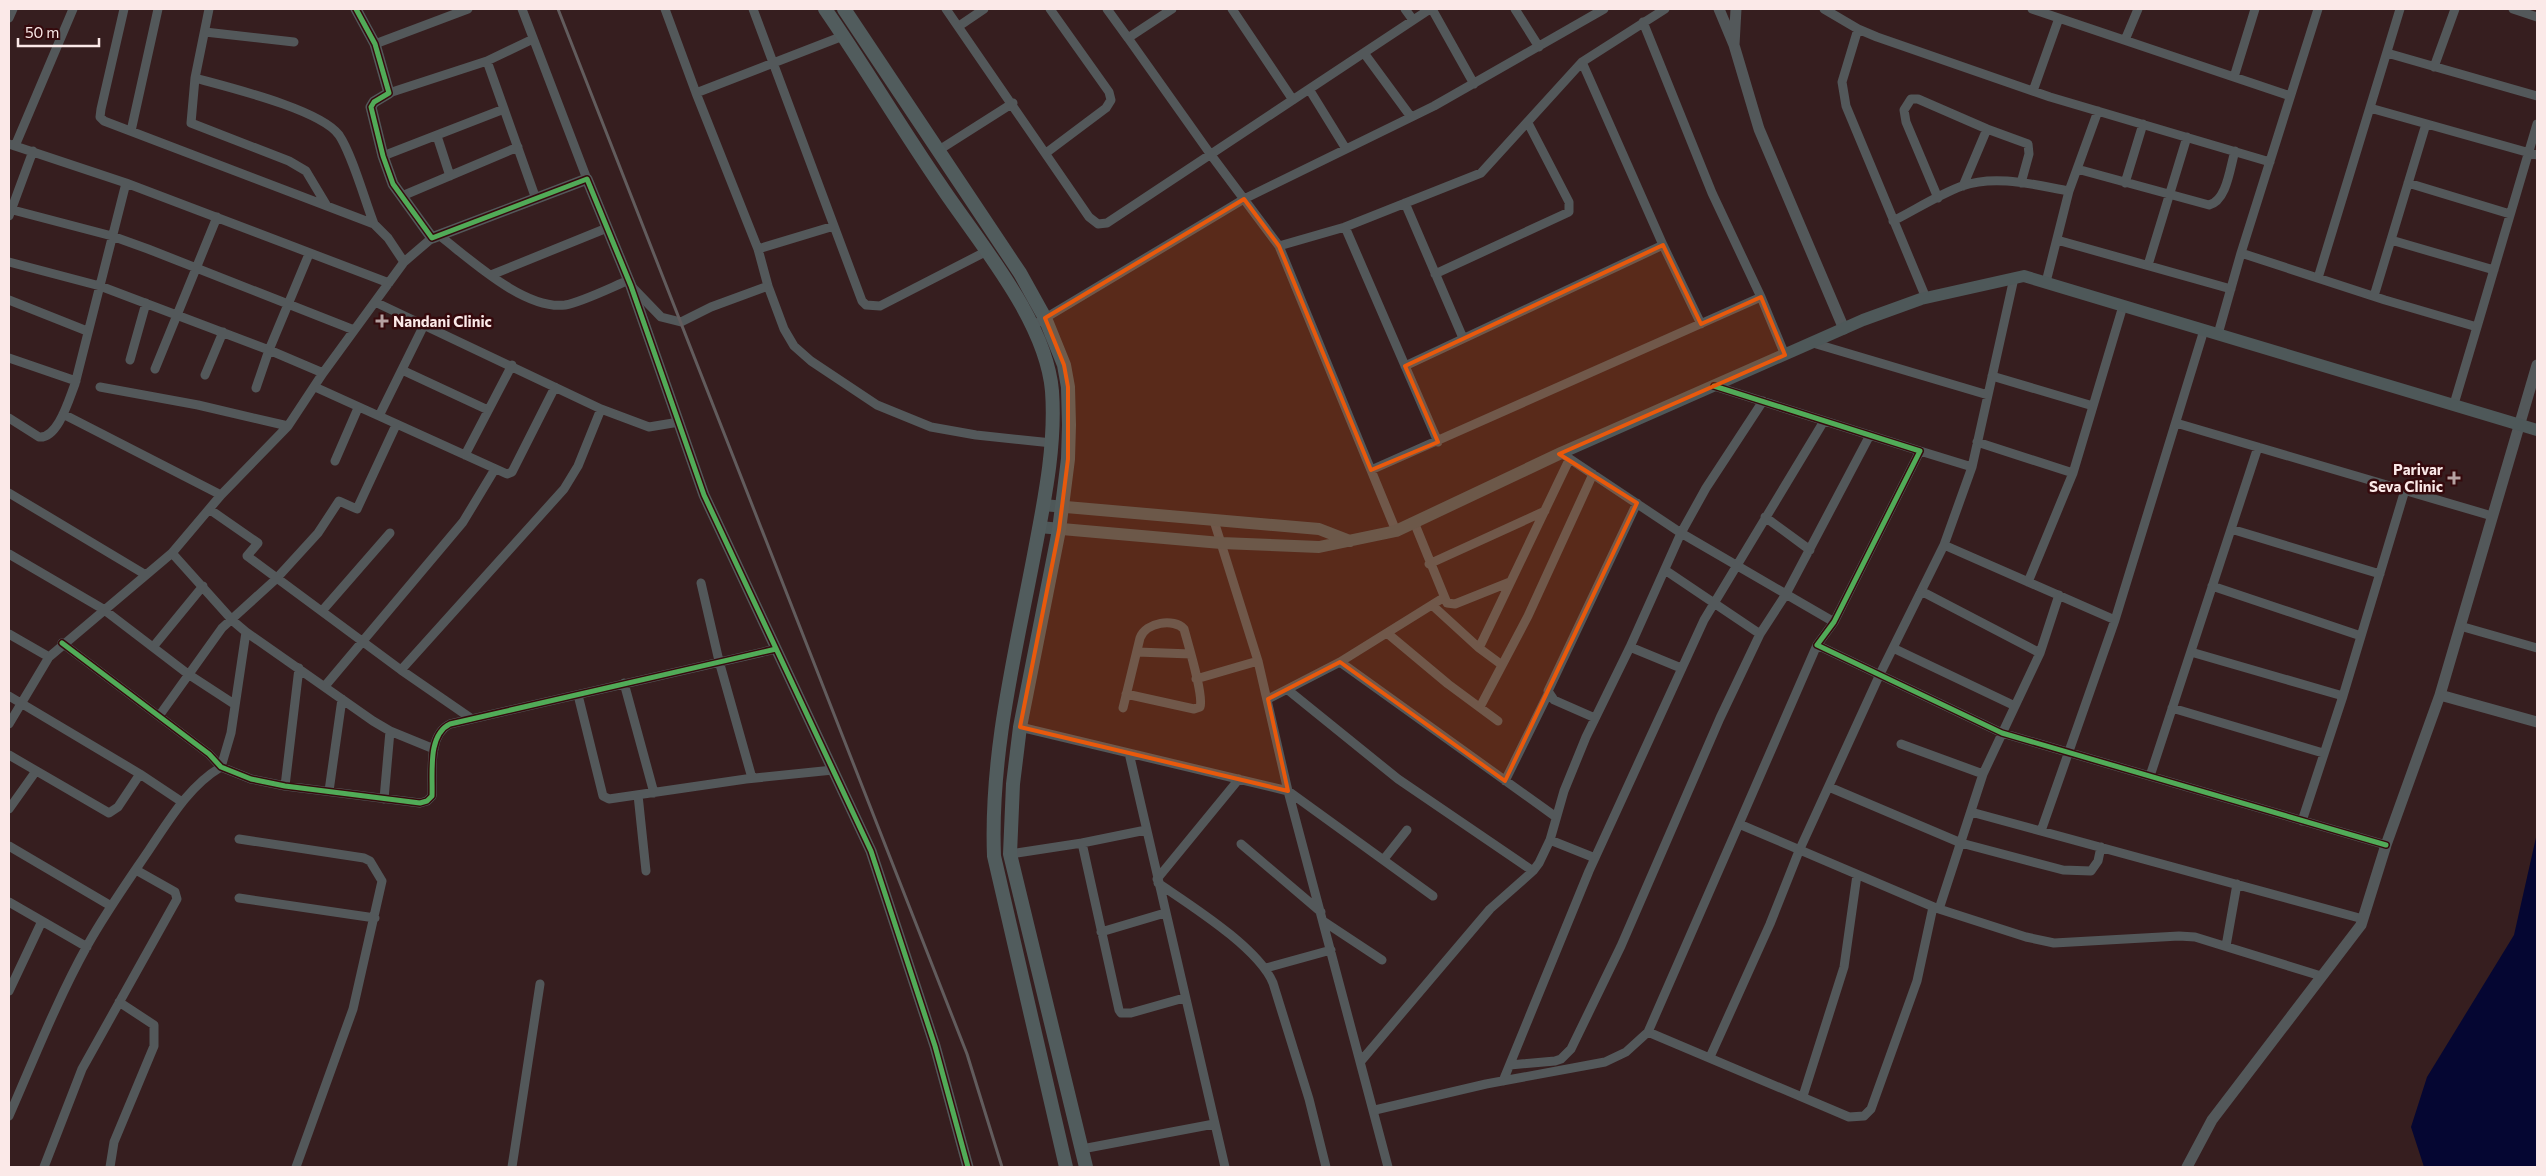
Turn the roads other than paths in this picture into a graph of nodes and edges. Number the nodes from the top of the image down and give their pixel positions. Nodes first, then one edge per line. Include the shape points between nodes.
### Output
1 (13, 9) edge
2 (61, 9) edge
3 (124, 9) edge
4 (158, 9) edge
5 (209, 9) edge
6 (356, 9) edge
7 (468, 9) edge
8 (522, 9) edge
9 (665, 9) edge
10 (753, 9) edge
11 (825, 9) edge
12 (844, 9) edge
13 (946, 9) edge
14 (984, 9) edge
15 (1050, 9) edge
16 (1107, 9) edge
17 (1172, 9) edge
18 (1232, 9) edge
19 (1405, 9) edge
20 (1431, 9) edge
21 (1515, 9) edge
22 (1665, 9) edge
23 (1718, 9) edge
24 (1736, 9) edge
25 (1824, 9) edge
26 (2032, 9) edge
27 (2138, 9) edge
28 (2255, 9) edge
29 (2318, 9) edge
30 (2400, 9) edge
31 (2455, 9) edge
32 (2513, 9) edge
33 (1600, 10) edge
34 (72, 11) edge
35 (2537, 17) edge
36 (9, 18) edge
37 (2059, 18) junction
38 (1413, 20) junction
39 (1643, 22) junction
40 (959, 26) junction
41 (1858, 29) junction
42 (205, 32) junction
43 (843, 36) junction
44 (1128, 38) junction
45 (533, 39) junction
46 (2125, 40) junction
47 (294, 42) dead end
48 (375, 44) junction
49 (1734, 45) junction
50 (1539, 47) junction
51 (1364, 53) junction
52 (2387, 53) junction
53 (487, 61) junction
54 (1582, 62) junction
55 (774, 63) junction
56 (2434, 67) junction
57 (2234, 77) junction
58 (195, 78) junction
59 (1474, 84) junction
60 (1309, 89) junction
61 (2033, 91) junction
62 (389, 93) junction
63 (696, 93) junction
64 (2290, 96) junction
65 (2537, 96) edge
66 (1293, 100) junction
67 (1013, 103) junction
68 (2370, 108) junction
69 (504, 109) junction
70 (2098, 111) junction
71 (1411, 117) junction
72 (1528, 123) junction
73 (2144, 124) junction
74 (2426, 124) junction
75 (2537, 124) edge
76 (1987, 129) junction
77 (131, 131) junction
78 (437, 136) junction
79 (2188, 137) junction
80 (12, 145) edge
81 (518, 147) junction
82 (1346, 149) junction
83 (939, 150) junction
84 (33, 151) junction
85 (2235, 151) junction
86 (1046, 153) junction
87 (2533, 154) edge
88 (1211, 155) junction
89 (383, 156) junction
90 (2270, 162) junction
91 (2077, 169) junction
92 (450, 176) junction
93 (587, 179) junction
94 (126, 183) junction
95 (2021, 183) junction
96 (2124, 183) junction
97 (2408, 183) junction
98 (1963, 186) junction
99 (2069, 191) junction
100 (402, 196) junction
101 (2169, 196) junction
102 (1938, 198) junction
103 (536, 199) junction
104 (1247, 203) junction
105 (1405, 203) junction
106 (327, 206) junction
107 (10, 212) edge
108 (2510, 214) junction
109 (218, 217) junction
110 (1893, 221) junction
111 (374, 224) junction
112 (834, 226) junction
113 (1345, 227) junction
114 (607, 228) junction
115 (112, 236) junction
116 (434, 238) junction
117 (2057, 240) junction
118 (2391, 240) junction
119 (1663, 245) junction
120 (1279, 246) junction
121 (758, 249) junction
122 (987, 251) junction
123 (2240, 253) junction
124 (309, 254) junction
125 (406, 260) junction
126 (9, 262) edge
127 (2148, 265) junction
128 (196, 266) junction
129 (2494, 270) junction
130 (1435, 274) junction
131 (491, 275) junction
132 (2014, 278) junction
133 (2318, 278) junction
134 (2046, 282) junction
135 (389, 283) junction
136 (630, 283) junction
137 (100, 286) junction
138 (768, 286) junction
139 (2231, 289) junction
140 (2374, 296) junction
141 (1761, 297) junction
142 (1926, 298) junction
143 (9, 300) edge
144 (375, 302) junction
145 (146, 304) junction
146 (288, 304) junction
147 (2123, 306) junction
148 (176, 315) junction
149 (1045, 318) junction
150 (1701, 324) junction
151 (424, 325) junction
152 (1032, 326) junction
153 (2477, 327) junction
154 (1844, 329) junction
155 (354, 330) junction
156 (2204, 330) junction
157 (87, 331) junction
158 (223, 332) junction
159 (2218, 334) junction
160 (1463, 338) junction
161 (1813, 343) junction
162 (269, 350) junction
163 (1785, 355) junction
164 (9, 358) edge
165 (130, 360) dead end
166 (512, 365) junction
167 (2537, 365) edge
168 (1405, 366) junction
169 (156, 369) dead end
170 (402, 370) junction
171 (323, 373) junction
172 (205, 376) dead end
173 (1992, 376) junction
174 (76, 381) junction
175 (1714, 386) junction
176 (100, 387) dead end
177 (315, 387) junction
178 (555, 387) junction
179 (256, 388) dead end
180 (1988, 395) junction
181 (1764, 401) junction
182 (2454, 404) junction
183 (2093, 406) junction
184 (358, 408) junction
185 (601, 409) junction
186 (488, 410) junction
187 (63, 414) junction
188 (379, 416) junction
189 (9, 418) edge
190 (1824, 420) junction
191 (679, 422) junction
192 (2176, 423) junction
193 (2519, 424) junction
194 (396, 425) junction
195 (288, 426) junction
196 (2537, 430) edge
197 (1870, 435) junction
198 (1438, 442) junction
199 (1977, 442) junction
200 (1052, 443) junction
201 (2258, 447) junction
202 (1920, 451) junction
203 (465, 455) junction
204 (1565, 456) junction
205 (335, 462) dead end
206 (1972, 467) junction
207 (495, 469) junction
208 (1371, 470) junction
209 (2073, 473) junction
210 (1592, 474) junction
211 (2405, 490) junction
212 (9, 493) edge
213 (221, 495) junction
214 (1637, 503) junction
215 (1043, 505) junction
216 (1062, 507) junction
217 (209, 508) junction
218 (1545, 511) junction
219 (2492, 516) junction
220 (1765, 517) junction
221 (1214, 521) junction
222 (1414, 522) junction
223 (1039, 527) junction
224 (2231, 529) junction
225 (1059, 530) junction
226 (1396, 531) junction
227 (390, 533) dead end
228 (1681, 533) junction
229 (1350, 541) junction
230 (1221, 543) junction
231 (1944, 545) junction
232 (1810, 550) junction
233 (172, 553) junction
234 (9, 554) edge
235 (1429, 564) junction
236 (1736, 565) junction
237 (1665, 570) junction
238 (2380, 574) junction
239 (146, 575) junction
240 (276, 579) junction
241 (1510, 582) junction
242 (2028, 582) junction
243 (700, 583) dead end
244 (203, 586) junction
245 (2212, 586) junction
246 (1921, 591) junction
247 (1786, 594) junction
248 (2059, 595) junction
249 (1443, 598) junction
250 (1714, 602) junction
251 (1432, 605) junction
252 (103, 609) junction
253 (322, 611) junction
254 (233, 620) junction
255 (2115, 620) junction
256 (1834, 622) junction
257 (2460, 626) junction
258 (246, 632) junction
259 (1387, 633) junction
260 (9, 634) edge
261 (1760, 634) junction
262 (2361, 636) junction
263 (362, 641) junction
264 (62, 643) junction
265 (1817, 645) junction
266 (153, 647) junction
267 (1630, 647) junction
268 (1479, 648) junction
269 (1893, 648) junction
270 (2537, 648) edge
271 (776, 649) junction
272 (1137, 652) junction
273 (2040, 652) junction
274 (2191, 652) junction
275 (1190, 654) junction
276 (49, 657) junction
277 (719, 661) junction
278 (1258, 661) junction
279 (1340, 662) junction
280 (1502, 664) junction
281 (299, 668) junction
282 (1681, 668) junction
283 (402, 670) junction
284 (188, 674) junction
285 (1880, 674) junction
286 (1196, 679) junction
287 (624, 683) junction
288 (326, 686) junction
289 (1288, 690) junction
290 (578, 694) junction
291 (1126, 694) junction
292 (1548, 694) junction
293 (2440, 695) junction
294 (9, 696) edge
295 (2343, 696) junction
296 (342, 699) junction
297 (1268, 699) junction
298 (23, 703) junction
299 (234, 704) junction
300 (2015, 706) junction
301 (1480, 707) junction
302 (1122, 708) dead end
303 (2172, 708) junction
304 (158, 716) junction
305 (1595, 718) junction
306 (472, 719) junction
307 (1498, 720) dead end
308 (2537, 722) edge
309 (9, 724) edge
310 (1020, 727) junction
311 (390, 731) junction
312 (2002, 733) junction
313 (1901, 744) dead end
314 (434, 749) junction
315 (1129, 753) junction
316 (2069, 753) junction
317 (2323, 753) junction
318 (9, 755) edge
319 (221, 767) junction
320 (833, 770) junction
321 (36, 771) junction
322 (140, 774) junction
323 (1983, 774) junction
324 (2150, 776) junction
325 (752, 778) junction
326 (1239, 779) junction
327 (1505, 781) junction
328 (285, 786) junction
329 (1829, 787) junction
330 (329, 791) junction
331 (1288, 791) junction
332 (654, 792) junction
333 (638, 795) junction
334 (384, 799) junction
335 (182, 802) junction
336 (9, 809) edge
337 (1971, 812) junction
338 (1556, 817) junction
339 (2302, 821) junction
340 (1739, 824) junction
341 (1146, 830) junction
342 (1406, 830) dead end
343 (2041, 831) junction
344 (239, 839) dead end
345 (1550, 840) junction
346 (1082, 843) junction
347 (1961, 843) junction
348 (1242, 844) dead end
349 (2386, 845) junction
350 (9, 846) edge
351 (2101, 848) junction
352 (1799, 851) junction
353 (1010, 854) junction
354 (1595, 858) junction
355 (1384, 859) junction
356 (136, 870) junction
357 (646, 871) dead end
358 (1533, 871) junction
359 (1857, 875) junction
360 (1158, 880) junction
361 (2237, 884) junction
362 (1433, 896) dead end
363 (239, 898) dead end
364 (9, 902) edge
365 (111, 906) junction
366 (1936, 908) junction
367 (1165, 913) junction
368 (1322, 917) junction
369 (374, 918) junction
370 (2363, 919) junction
371 (42, 922) junction
372 (1101, 932) junction
373 (2226, 946) junction
374 (87, 947) junction
375 (1331, 950) junction
376 (1382, 960) dead end
377 (1266, 968) junction
378 (2321, 976) junction
379 (11, 980) edge
380 (540, 984) dead end
381 (9, 991) edge
382 (1184, 998) junction
383 (119, 1002) junction
384 (1648, 1032) junction
385 (1710, 1057) junction
386 (1361, 1061) junction
387 (1510, 1065) junction
388 (1504, 1081) junction
389 (1803, 1096) junction
390 (1375, 1110) junction
391 (9, 1116) edge
392 (1214, 1124) junction
393 (1082, 1149) junction
394 (44, 1167) edge
395 (110, 1167) edge
396 (296, 1167) edge
397 (512, 1167) edge
398 (968, 1167) edge
399 (1066, 1167) edge
400 (1086, 1167) edge
401 (1225, 1167) edge
402 (1326, 1167) edge
403 (1388, 1167) edge
404 (2187, 1167) edge

1 - 36 street
2 - 34 street
3 - 77 street via 100,117
4 - 77 street
5 - 42 street
6 - 48 street
7 - 48 street
8 - 45 street
9 - 63 street
10 - 55 street
11 - 43 main road
12 - 83 main road
13 - 40 street
14 - 40 street
15 - 86 street via 1109,92 1111,100 1106,108
16 - 44 street
17 - 44 street
18 - 66 street
19 - 38 street
20 - 38 street
20 - 59 street
21 - 50 street
22 - 39 street
23 - 24 street via 1727,12
23 - 49 street
24 - 49 street
25 - 41 street
26 - 37 street
27 - 46 street
28 - 57 street
29 - 64 street
30 - 52 street
31 - 56 street
32 - 35 street
33 - 50 street
34 - 80 street
37 - 46 street
37 - 61 street
38 - 51 street
39 - 54 street
39 - 141 street via 1712,193
40 - 67 street
41 - 61 street
41 - 110 street via 1845,71 1843,94 1849,118
42 - 47 street
42 - 58 street
43 - 55 street
43 - 122 main road via 939,184
44 - 88 street
45 - 53 street
45 - 93 street
46 - 57 street
48 - 62 street
49 - 154 street via 1759,129
50 - 59 street
51 - 60 street
51 - 71 street
52 - 56 street
52 - 68 street
53 - 62 street
53 - 69 street
54 - 72 street
54 - 119 street
55 - 63 street
55 - 112 street
56 - 65 street
57 - 64 street
58 - 106 street via 193,125 289,161 306,171
58 - 111 street via 269,98 332,128 344,146
59 - 71 street
60 - 66 street
60 - 82 street
61 - 70 street
62 - 89 street via 371,107
63 - 121 street
64 - 90 street
66 - 88 street
67 - 83 street
67 - 86 street
68 - 74 street
68 - 133 street
69 - 78 street
69 - 81 street
70 - 73 street
70 - 91 street
71 - 82 street
72 - 105 street via 1481,174
72 - 130 street via 1569,202 1568,212
73 - 79 street
73 - 96 street
74 - 87 street
74 - 97 street
75 - 87 street
76 - 95 street via 2028,144 2029,154
76 - 98 street
76 - 102 street via 1918,99 1908,100 1904,110 1906,122
77 - 106 street
78 - 89 street
78 - 92 street
79 - 85 street
79 - 101 street
80 - 84 street
81 - 92 street
81 - 103 street
82 - 104 street
83 - 149 main road via 1005,249
84 - 94 street
84 - 107 street
85 - 90 street
85 - 101 street via 2222,195 2214,204 2202,205
86 - 88 street via 1089,217 1098,224 1107,223
87 - 108 street
88 - 104 street
89 - 100 street via 393,184
90 - 123 street
91 - 96 street
91 - 99 street
92 - 100 street
93 - 103 street
93 - 114 street
94 - 109 street
94 - 115 street
95 - 98 street via 1996,181
95 - 99 street
96 - 101 street
97 - 108 street
97 - 118 street
98 - 102 street
99 - 117 street
100 - 116 street
101 - 127 street
102 - 110 street
103 - 116 street
104 - 120 street
104 - 149 street
105 - 113 street
105 - 130 street
106 - 111 street
107 - 115 street
108 - 129 street
109 - 124 street
109 - 128 street
110 - 142 street
111 - 125 street
112 - 121 street
112 - 122 street via 862,301 870,307 880,306
113 - 120 street
113 - 168 street
114 - 131 street
114 - 136 street
115 - 128 street
115 - 137 street
116 - 125 street
116 - 131 street
117 - 127 street
117 - 134 street
118 - 129 street
118 - 140 street
119 - 150 street
119 - 160 street
120 - 208 street
121 - 138 street
122 - 152 main road
123 - 133 street
123 - 139 street
124 - 135 street
124 - 146 street
125 - 135 street
126 - 137 street
127 - 139 street
128 - 146 street
128 - 148 street
129 - 153 street
130 - 160 street
131 - 136 street via 528,298 547,304 565,305
132 - 134 main road via 2024,276
132 - 142 main road
132 - 173 street
133 - 140 street
134 - 147 main road
135 - 144 street
136 - 138 street via 661,317 681,322
136 - 191 street
137 - 145 street
137 - 157 street
138 - 200 street via 794,346 811,361 877,404 931,427
139 - 159 street
140 - 153 street
141 - 150 street
141 - 163 street
142 - 154 main road
143 - 157 street
144 - 151 street
144 - 155 street
145 - 148 street
145 - 165 street
146 - 155 street
146 - 162 street
147 - 156 main road
147 - 183 street
148 - 158 street
148 - 169 street
149 - 152 street
149 - 216 main road via 1064,364 1068,387 1068,460
150 - 198 street
151 - 166 street
151 - 170 street
152 - 200 main road via 1044,355 1052,389
153 - 182 street
154 - 161 main road
155 - 171 street
156 - 159 main road
156 - 192 street
157 - 174 street
158 - 162 street
158 - 172 street
159 - 182 main road
160 - 168 street
161 - 163 main road
161 - 180 street
162 - 171 street
162 - 179 street
163 - 175 main road
164 - 174 street
166 - 178 street
166 - 186 street
167 - 193 street
168 - 198 street
170 - 186 street
170 - 188 street
171 - 177 street
173 - 180 street
173 - 183 street
174 - 187 street
175 - 181 street
175 - 204 main road
176 - 195 street
177 - 184 street
177 - 195 street
178 - 185 street
178 - 207 street via 512,472 507,474
180 - 199 street
181 - 190 street
181 - 228 street via 1706,488
182 - 193 main road
183 - 209 street
184 - 188 street
184 - 205 street
185 - 191 street via 649,427
185 - 283 street via 578,466 564,489
186 - 203 street
187 - 189 street via 51,435 45,438
187 - 213 street
188 - 194 street
190 - 197 street
190 - 220 street
191 - 271 street via 704,494
192 - 201 street
192 - 255 street
193 - 196 main road
193 - 219 street
194 - 203 street
194 - 240 street via 357,508 339,501 318,533
195 - 213 street
197 - 202 street
197 - 232 street
198 - 208 street
199 - 206 street
199 - 209 street
200 - 215 main road
201 - 211 street
201 - 224 street
202 - 206 street
202 - 256 street
203 - 207 street
204 - 210 street
204 - 218 street
204 - 222 main road
206 - 231 street
207 - 263 street via 463,522
208 - 226 street
209 - 242 street
210 - 214 street
210 - 280 street via 1528,616
211 - 219 street
211 - 238 street
212 - 239 street
213 - 217 street
214 - 228 street
214 - 292 street
215 - 216 main road
215 - 223 main road
216 - 221 main road
216 - 225 main road
217 - 233 street
217 - 240 street via 258,543 247,556
218 - 235 street
218 - 241 street
219 - 257 street
220 - 232 street
220 - 236 street
221 - 229 main road via 1319,529
221 - 230 street
222 - 226 main road
222 - 235 street
223 - 225 main road
223 - 399 main road via 1002,723 994,785 994,856
224 - 238 street
224 - 245 street
225 - 230 main road
225 - 310 main road
226 - 229 main road
227 - 253 street
228 - 236 street
228 - 237 street
229 - 230 main road via 1319,547
230 - 278 street
231 - 242 street
231 - 246 street
232 - 247 street
233 - 239 street
233 - 244 street
234 - 252 street
235 - 249 street
236 - 247 street
236 - 250 street
237 - 250 street
237 - 267 street
238 - 262 street
239 - 252 street
240 - 253 street
240 - 254 street
241 - 249 street via 1456,604 1447,603
241 - 268 street
242 - 248 street
243 - 277 street
244 - 254 street
244 - 266 street
245 - 262 street
245 - 274 street
246 - 269 street
246 - 273 street
247 - 256 street
247 - 261 street
248 - 255 street
248 - 273 street
249 - 251 street
250 - 261 street
250 - 282 street
251 - 259 street
251 - 268 street
252 - 264 street
252 - 266 street
253 - 263 street
254 - 258 street
254 - 284 street via 222,628
255 - 316 street
256 - 265 street
257 - 270 street
257 - 293 street
258 - 281 street
258 - 299 street
259 - 279 street
259 - 301 street
260 - 276 street
261 - 387 street via 1613,963 1570,1049 1556,1061
262 - 295 street
263 - 283 street
263 - 288 street
264 - 276 street
264 - 304 street
265 - 285 street
265 - 340 street
266 - 284 street
267 - 282 street
267 - 305 street
268 - 280 street
269 - 285 street
269 - 300 street
271 - 277 street
271 - 320 street
272 - 275 street
272 - 275 street via 1146,628 1173,623 1184,629
272 - 291 street
273 - 300 street
274 - 295 street
274 - 303 street
275 - 286 street
276 - 298 street
277 - 287 street
277 - 325 street
278 - 286 street
278 - 297 street
279 - 289 street
279 - 327 street
280 - 301 street
281 - 288 street
281 - 328 street
282 - 354 street
283 - 306 street
284 - 299 street
284 - 304 street
285 - 312 street
285 - 329 street
286 - 291 street via 1202,702 1196,709
287 - 290 street
287 - 332 street
288 - 296 street
289 - 297 street
289 - 358 street via 1398,779
290 - 306 street
290 - 333 street via 603,796 609,799
291 - 302 street
292 - 305 street via 1554,700
292 - 327 street
293 - 308 street
293 - 349 street
294 - 298 street
295 - 317 street
296 - 311 street
296 - 330 street
297 - 331 street
298 - 309 street
298 - 322 street
299 - 319 street via 231,733
300 - 312 street
301 - 307 street
303 - 317 street
303 - 324 street
304 - 319 street via 210,754
305 - 338 street
306 - 314 street via 442,728
310 - 315 street
310 - 353 main road via 1013,784
311 - 314 street
311 - 334 street
312 - 316 street
312 - 323 street
313 - 323 street
314 - 334 street via 432,796 427,801
315 - 326 street
315 - 341 street
316 - 324 street
316 - 343 street
317 - 339 street
318 - 321 street
319 - 328 street via 240,776
319 - 335 street via 207,776
320 - 325 street
320 - 398 street via 871,852 935,1046
321 - 322 street via 109,813 118,807
321 - 336 street
322 - 335 street
323 - 337 street
324 - 339 street
325 - 332 street
326 - 331 street
326 - 360 street
327 - 338 street
328 - 330 street
329 - 347 street
329 - 352 street
330 - 334 street
331 - 355 street
331 - 368 street
332 - 333 street
333 - 357 street
335 - 356 street
337 - 343 street
337 - 347 street
338 - 345 street
339 - 349 street
340 - 352 street
340 - 384 street
341 - 346 street
341 - 360 street
342 - 355 street
343 - 351 street
344 - 369 street via 370,861 382,880
345 - 354 street
345 - 358 street
346 - 353 street
346 - 372 street
347 - 351 street via 2013,859 2081,872 2095,868
347 - 366 street
348 - 368 street
349 - 370 street
350 - 365 street
351 - 361 street
352 - 359 street
352 - 385 street
353 - 393 main road
354 - 387 street
355 - 362 street
356 - 365 street
356 - 383 street via 175,892 176,899
358 - 386 street via 1490,908
359 - 366 street
359 - 389 street via 1844,967
360 - 367 street
360 - 377 street
361 - 370 street
361 - 373 street
363 - 369 street
364 - 371 street
365 - 374 street
366 - 373 street via 2026,938 2054,943 2179,936
366 - 389 street via 1917,981 1871,1109 1864,1116 1855,1118
367 - 372 street
367 - 382 street
368 - 375 street
368 - 376 street
369 - 396 street via 352,1009
370 - 378 street
371 - 374 street
371 - 379 street
372 - 382 street via 1121,1013
373 - 378 street
374 - 391 street
375 - 377 street
375 - 386 street
377 - 402 street via 1306,1090
378 - 404 street via 2212,1120
379 - 381 street
380 - 397 street
382 - 392 street
383 - 394 street via 82,1069
383 - 395 street via 154,1025 154,1046 114,1142
384 - 385 street
384 - 388 street via 1626,1052 1605,1062
385 - 389 street
386 - 390 street
387 - 388 street
388 - 390 street
390 - 403 street
392 - 393 street
392 - 401 street
393 - 400 main road

